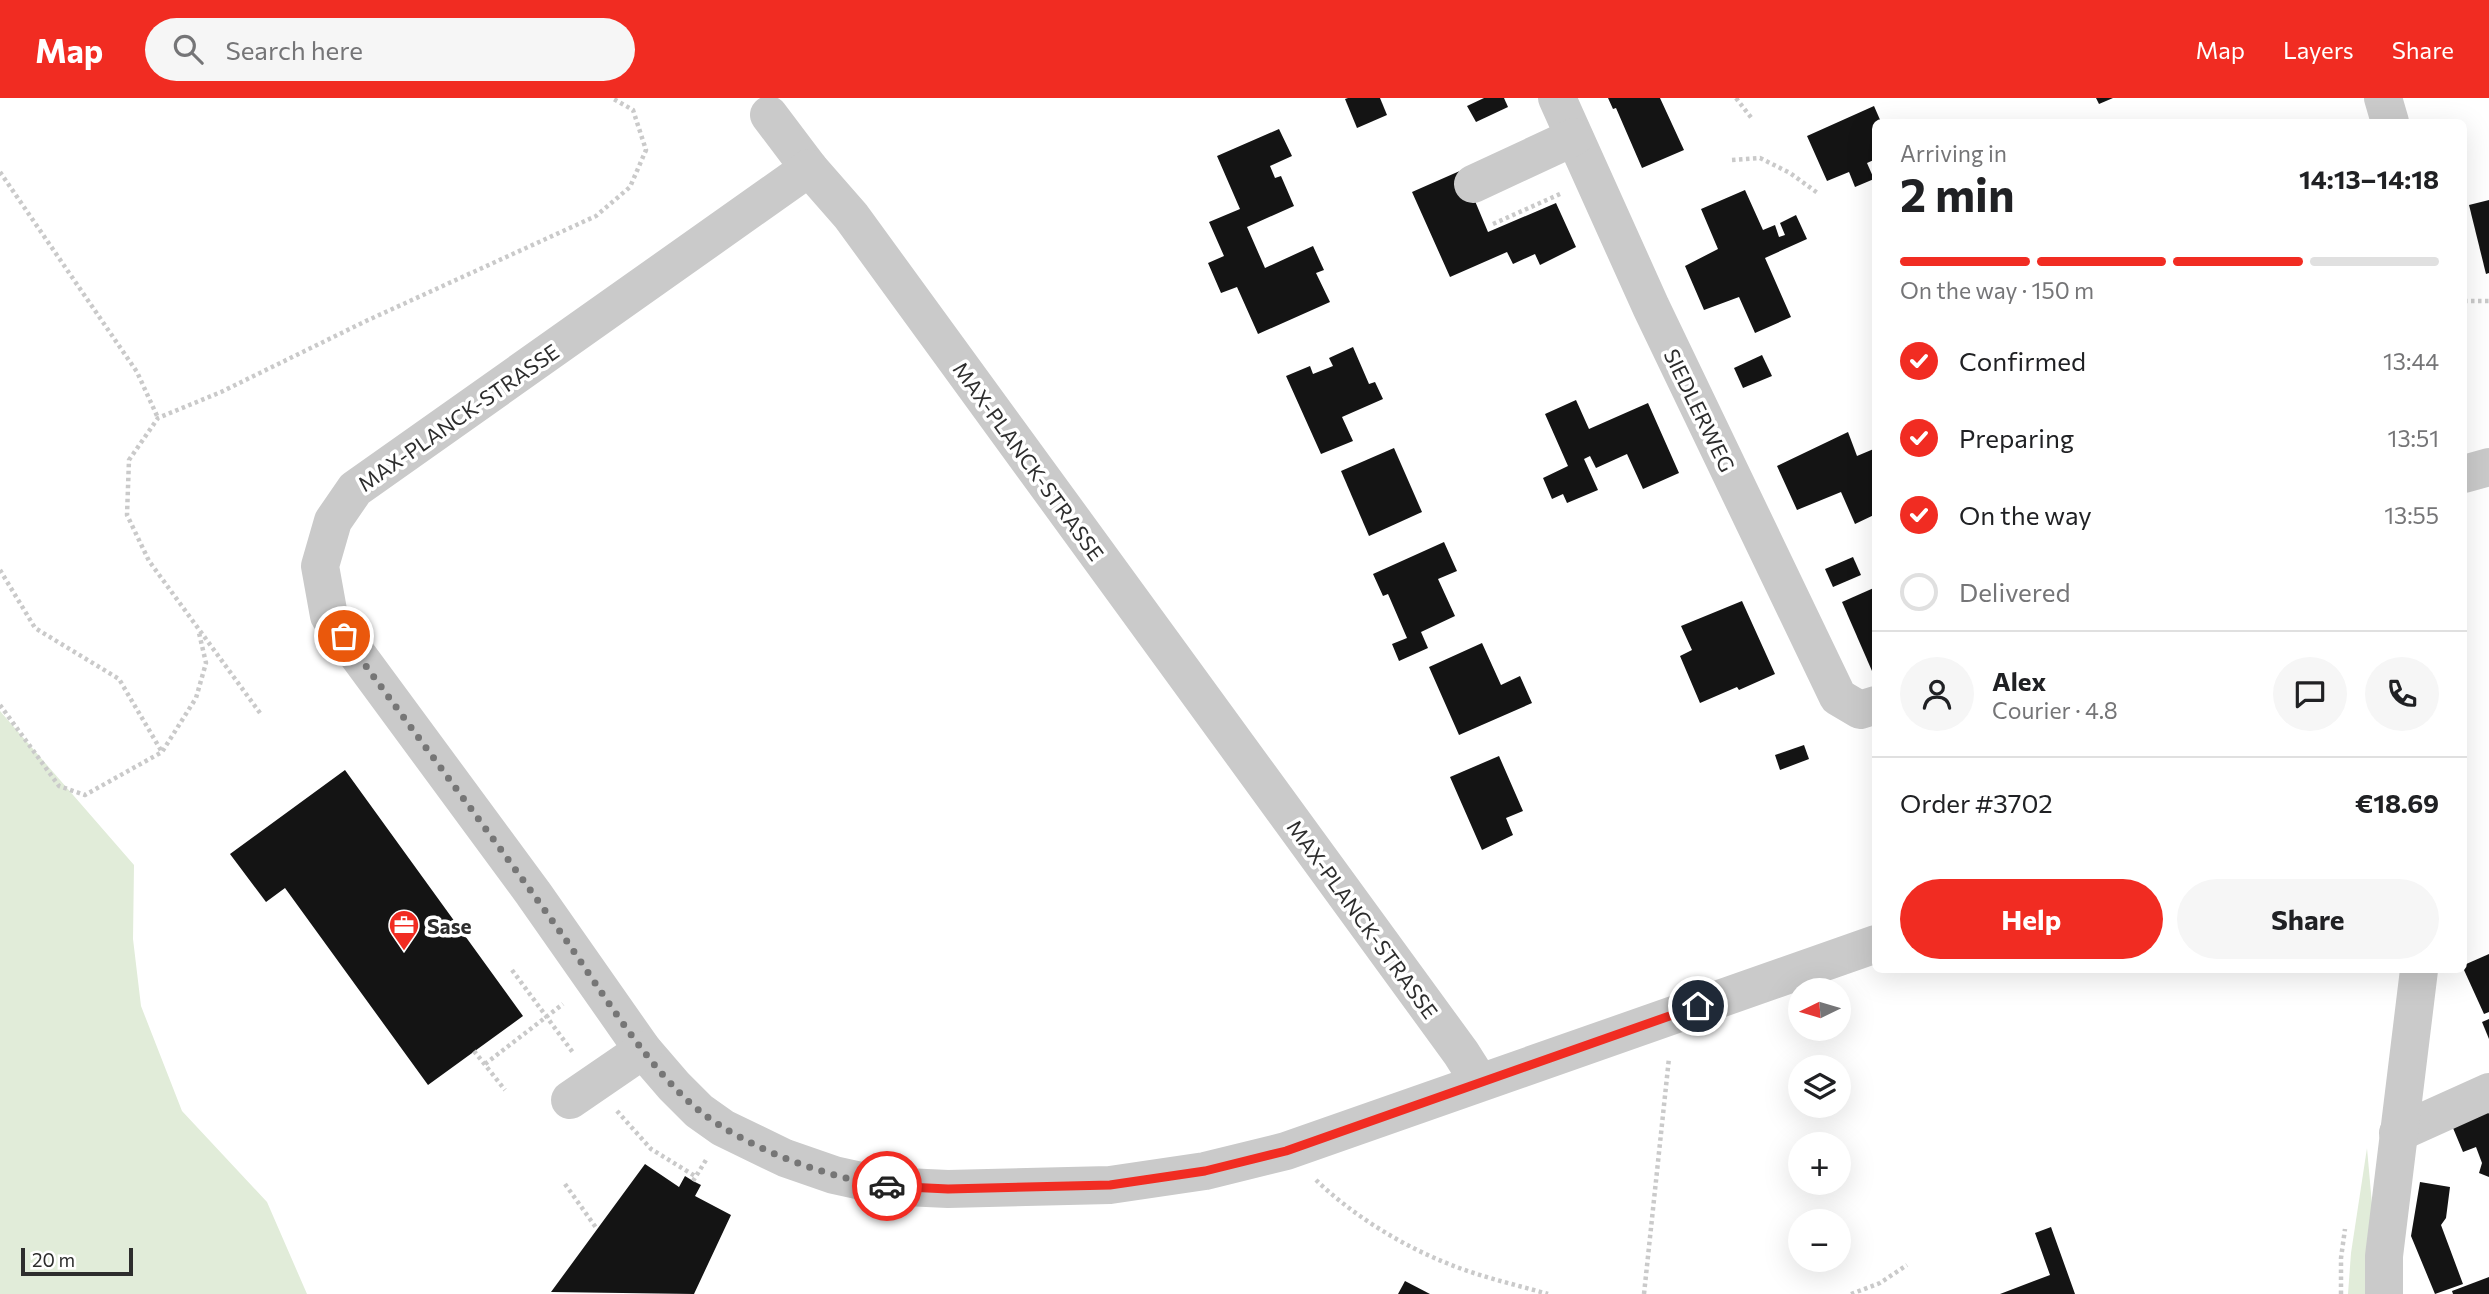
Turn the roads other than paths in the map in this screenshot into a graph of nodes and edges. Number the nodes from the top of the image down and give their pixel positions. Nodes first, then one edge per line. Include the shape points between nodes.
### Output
1 (1557, 98) edge
2 (2383, 98) edge
3 (769, 115) dead end
4 (2389, 119) edge
5 (1574, 137) junction
6 (809, 167) junction
7 (1473, 184) dead end
8 (2489, 467) edge
9 (2467, 473) edge
10 (1868, 708) edge
11 (1872, 945) edge
12 (2419, 973) edge
13 (643, 1050) junction
14 (1480, 1083) junction
15 (2489, 1092) edge
16 (570, 1100) dead end
17 (2398, 1133) junction
18 (2384, 1294) edge

1 - 5 street, SIEDLERWEG
2 - 4 street
3 - 6 street
5 - 7 street
5 - 10 street, SIEDLERWEG via 1838,697
6 - 13 street, MAX-PLANCK-STRASSE via 355,489 334,521 320,566 329,616
6 - 14 street, MAX-PLANCK-STRASSE via 851,216
8 - 9 street
11 - 14 street, MAX-PLANCK-STRASSE
12 - 17 street
13 - 14 street, MAX-PLANCK-STRASSE via 699,1111 785,1158 884,1186 948,1189 1110,1185 1205,1171 1286,1151
13 - 16 street
15 - 17 street
17 - 18 street

